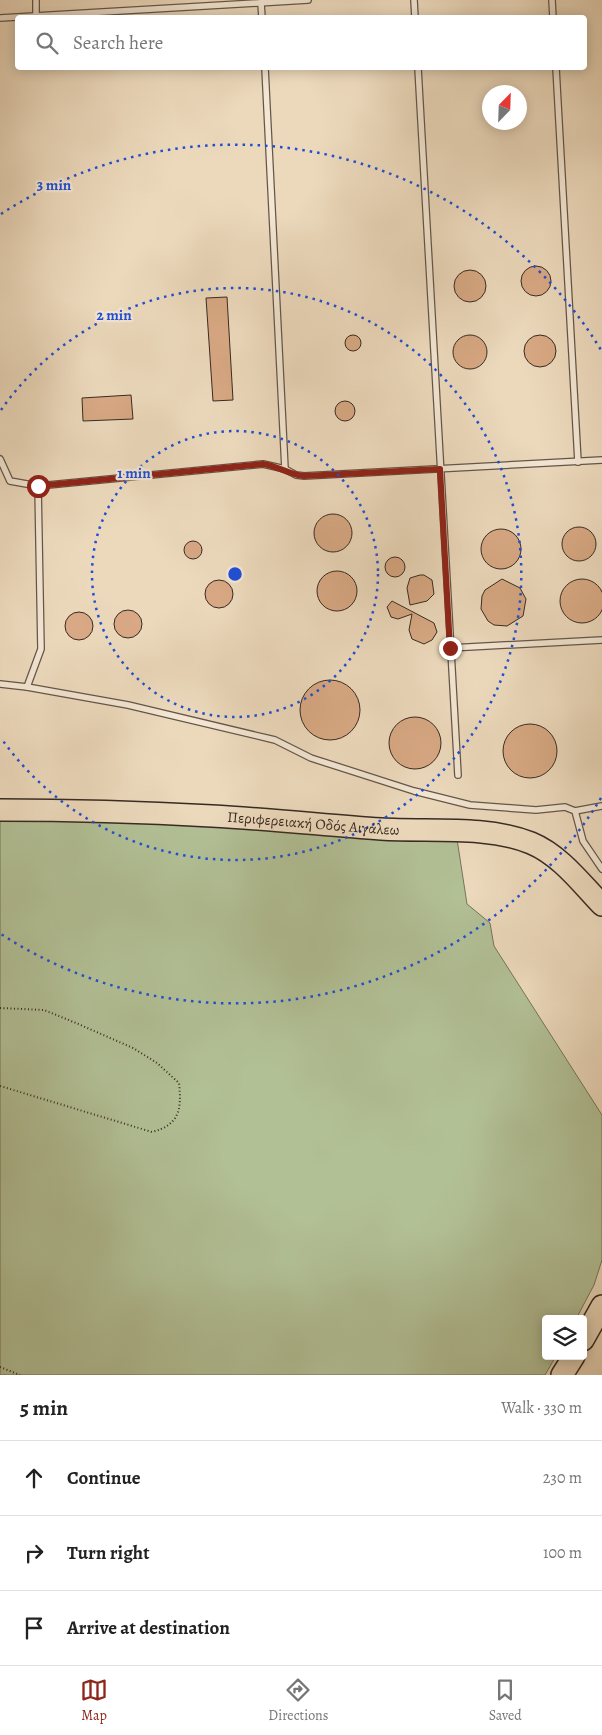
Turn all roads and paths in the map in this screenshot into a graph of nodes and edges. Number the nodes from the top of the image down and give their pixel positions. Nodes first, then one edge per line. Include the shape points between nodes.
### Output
1 (36, 0) edge
2 (153, 0) edge
3 (308, 0) edge
4 (414, 0) edge
5 (552, 0) edge
6 (262, 3) junction
7 (154, 9) junction
8 (36, 15) edge
9 (53, 15) edge
10 (262, 15) edge
11 (415, 15) edge
12 (553, 15) edge
13 (15, 17) edge
14 (0, 18) edge
15 (265, 70) edge
16 (418, 70) edge
17 (556, 70) edge
18 (0, 459) edge
19 (602, 460) edge
20 (578, 462) junction
21 (285, 469) junction
22 (440, 469) junction
23 (38, 486) junction
24 (602, 640) edge
25 (450, 648) junction
26 (0, 684) edge
27 (27, 687) junction
28 (458, 775) dead end
29 (602, 806) edge
30 (0, 810) edge
31 (575, 811) junction
32 (602, 869) edge
33 (602, 905) edge
34 (0, 1008) edge
35 (0, 1086) edge
36 (602, 1306) edge
37 (587, 1333) edge
38 (571, 1360) edge
39 (0, 1367) edge
40 (20, 1375) edge
41 (562, 1375) edge

1 - 8 lane
2 - 7 lane
3 - 6 lane
4 - 11 lane
5 - 12 lane
6 - 7 lane
6 - 10 lane
7 - 9 lane
13 - 14 lane
15 - 21 lane
16 - 22 lane
17 - 20 lane
18 - 23 lane via 10,481
19 - 20 lane
20 - 22 lane
21 - 22 lane via 304,476
21 - 23 lane via 263,464
22 - 25 lane
23 - 27 lane via 41,649
24 - 25 lane
25 - 28 lane
26 - 27 lane
27 - 31 lane via 128,704 275,740 311,758 470,805 536,810 565,807
29 - 31 lane
30 - 33 highway, Περιφερειακή Οδός Αιγάλεω via 213,816 514,838 546,850
31 - 32 lane via 583,841
34 - 35 path via 44,1010 133,1048 180,1083 181,1101 167,1128 152,1132
36 - 37 highway
38 - 41 highway
39 - 40 path

